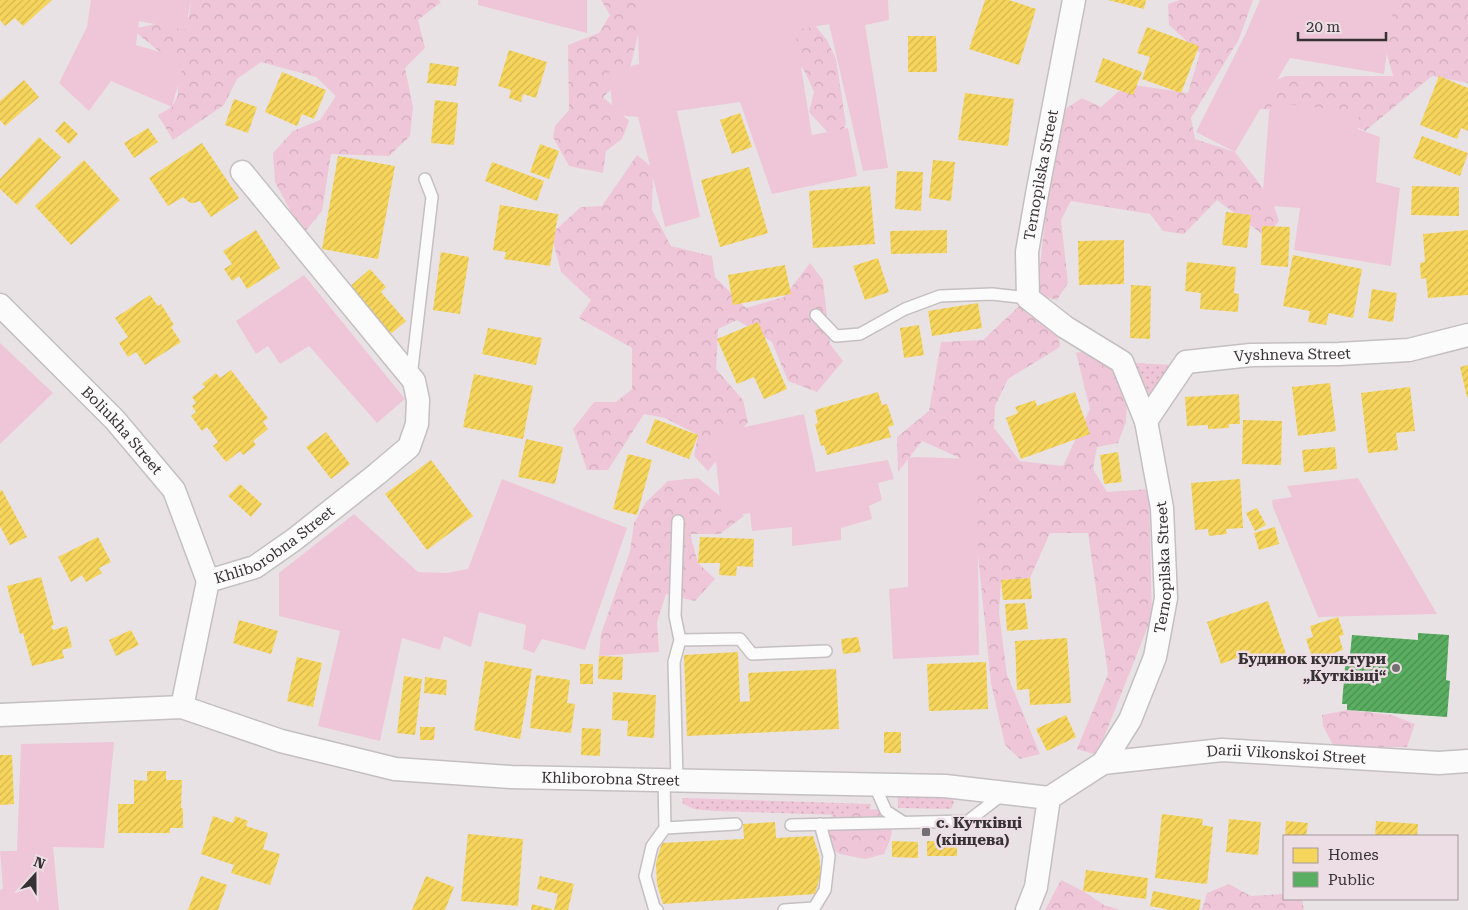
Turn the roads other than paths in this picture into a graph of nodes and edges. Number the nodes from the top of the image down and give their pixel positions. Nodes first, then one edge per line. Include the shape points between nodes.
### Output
1 (1074, 0) edge
2 (242, 172) dead end
3 (425, 179) dead end
4 (1028, 298) junction
5 (0, 305) edge
6 (816, 316) dead end
7 (1468, 335) edge
8 (411, 378) junction
9 (1146, 421) junction
10 (678, 521) dead end
11 (208, 581) junction
12 (680, 640) junction
13 (826, 652) dead end
14 (182, 707) junction
15 (0, 715) edge
16 (1468, 761) edge
17 (1103, 763) junction
18 (670, 779) junction
19 (874, 784) junction
20 (1004, 793) junction
21 (1049, 798) junction
22 (903, 822) junction
23 (736, 824) dead end
24 (820, 824) junction
25 (791, 825) dead end
26 (666, 828) junction
27 (657, 910) edge
28 (784, 910) edge
29 (1028, 910) edge

1 - 4 street, Ternopilska Street via 1027,252
2 - 8 street, Khliborobna Street
3 - 8 lane via 432,197
4 - 6 lane via 992,294 940,296 905,309 860,334 836,336
4 - 9 street, Ternopilska Street via 1065,327 1122,362
5 - 11 street, Boliukha Street via 115,420 174,490
7 - 9 street, Vyshneva Street via 1408,350 1251,354 1186,362
8 - 11 street, Khliborobna Street via 418,400 417,424 409,447 256,567
9 - 17 street, Ternopilska Street via 1162,508 1166,598 1155,657 1130,720
10 - 12 lane via 675,616
11 - 14 street, Khliborobna Street
12 - 13 lane via 740,638 752,654
12 - 18 lane via 674,662
14 - 15 street, Khliborobna Street
14 - 18 street, Khliborobna Street via 281,741 395,769 511,776
16 - 17 street, Darii Vikonskoi Street via 1439,763 1222,750
17 - 21 street, Ternopilska Street
18 - 19 street, Khliborobna Street
18 - 26 lane
19 - 20 street, Khliborobna Street via 945,786
19 - 22 lane via 886,811
20 - 21 street, Khliborobna Street
20 - 22 lane via 968,821
21 - 29 street via 1036,887
22 - 24 lane
23 - 26 lane
24 - 25 lane
24 - 28 lane via 829,856 825,890 814,908
26 - 27 lane via 652,846 645,876

